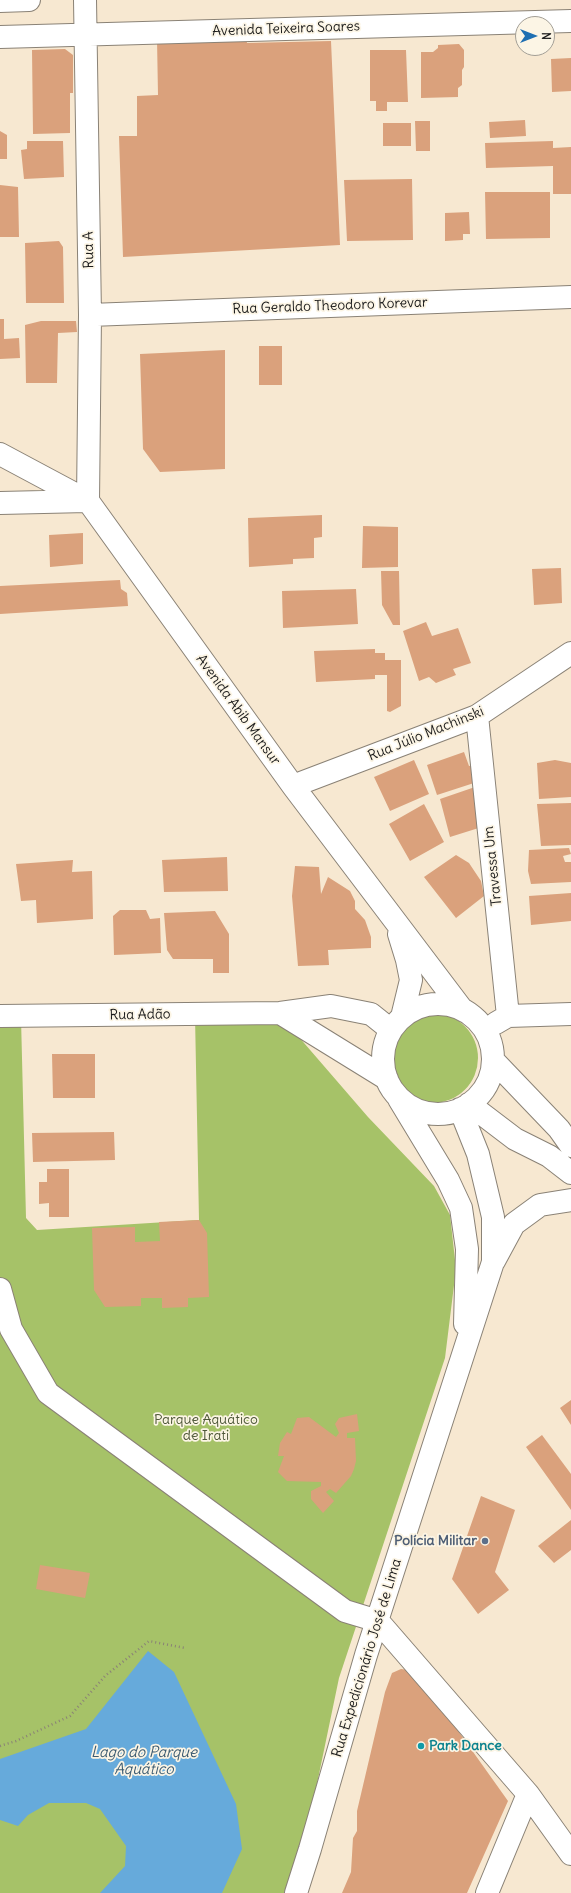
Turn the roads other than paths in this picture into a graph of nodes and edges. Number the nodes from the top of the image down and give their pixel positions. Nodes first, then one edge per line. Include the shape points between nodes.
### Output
1 (28, 0) edge
2 (85, 0) edge
3 (0, 1) edge
4 (571, 21) edge
5 (86, 35) junction
6 (0, 37) edge
7 (571, 297) edge
8 (90, 315) junction
9 (0, 454) edge
10 (88, 501) junction
11 (0, 503) edge
12 (571, 653) edge
13 (477, 716) junction
14 (293, 786) junction
15 (393, 916) junction
16 (461, 1008) junction
17 (280, 1013) junction
18 (571, 1014) edge
19 (0, 1016) edge
20 (508, 1016) junction
21 (396, 1023) junction
22 (484, 1029) junction
23 (493, 1060) junction
24 (391, 1086) junction
25 (465, 1106) junction
26 (571, 1146) edge
27 (571, 1173) edge
28 (571, 1200) edge
29 (493, 1262) junction
30 (0, 1289) edge
31 (463, 1355) junction
32 (378, 1621) junction
33 (528, 1794) junction
34 (571, 1854) edge
35 (296, 1893) edge
36 (487, 1893) edge

1 - 3 street
2 - 5 street, Rua A
4 - 5 street, Avenida Teixeira Soares
5 - 6 street, Avenida Teixeira Soares
5 - 8 street, Rua A
7 - 8 street, Rua Geraldo Theodoro Korevar
8 - 10 street, Rua A
9 - 10 street
10 - 11 street
10 - 14 street, Avenida Abib Mansur
12 - 13 street, Rua Júlio Machinski
13 - 14 street, Rua Júlio Machinski
13 - 20 street, Travessa Um
14 - 15 street, Avenida Abib Mansur
15 - 16 street, Avenida Abib Mansur
15 - 21 street, Avenida Abib Mansur via 411,980
16 - 21 street via 446,1004 430,1004 415,1008
16 - 22 street via 474,1017
17 - 19 street, Rua Adão
17 - 21 street, Rua Adão via 331,1006 371,1014
17 - 24 street
18 - 20 street
20 - 22 street
21 - 24 street via 384,1046 383,1063
22 - 23 street via 491,1043
23 - 25 street via 490,1076 483,1091
23 - 26 street via 559,1129
24 - 25 street via 406,1104 419,1111 433,1114 452,1112
24 - 31 street, Rua Expedicionário José de Lima via 448,1180 461,1208 467,1250
25 - 27 street via 548,1156
25 - 29 street, Rua Expedicionário José de Lima via 493,1217
28 - 29 street via 540,1205 514,1224
29 - 31 street, Rua Expedicionário José de Lima
30 - 32 street via 11,1329 48,1392 345,1611
31 - 32 street, Rua Expedicionário José de Lima
32 - 33 street
32 - 35 street, Rua Expedicionário José de Lima via 359,1677
33 - 34 street
33 - 36 street

